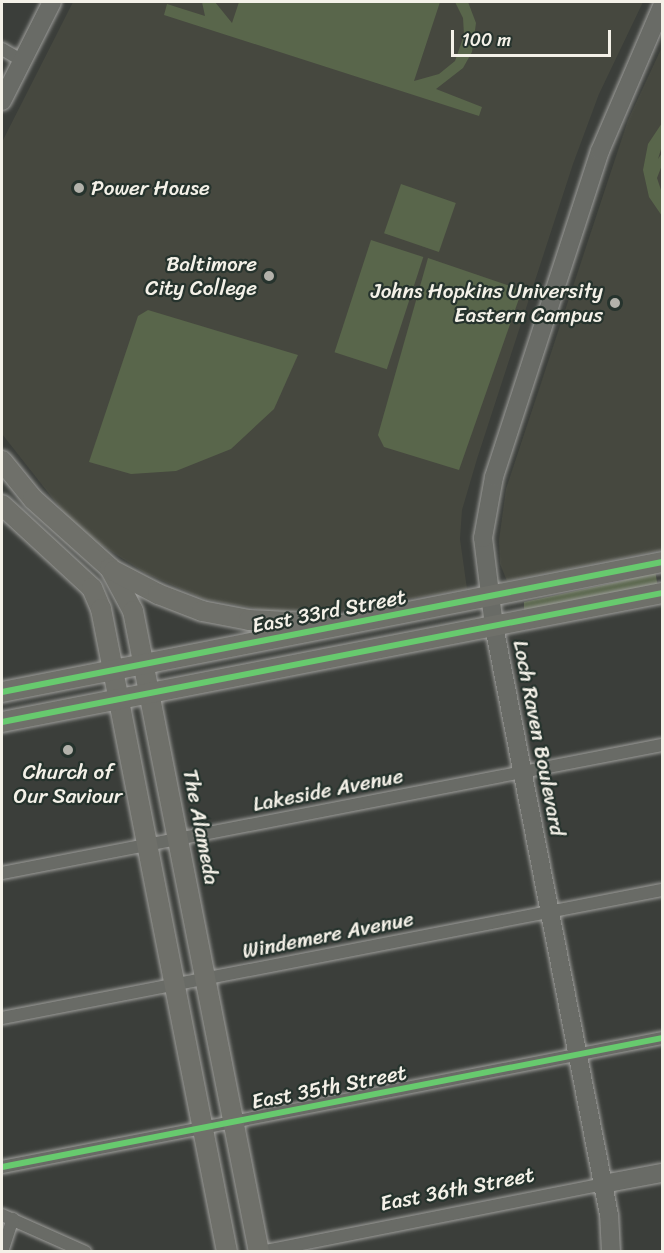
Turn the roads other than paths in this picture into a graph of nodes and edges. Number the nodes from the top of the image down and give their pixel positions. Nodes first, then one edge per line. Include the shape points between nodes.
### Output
1 (52, 2) edge
2 (663, 6) edge
3 (2, 49) edge
4 (23, 61) junction
5 (2, 101) edge
6 (2, 460) edge
7 (26, 491) junction
8 (3, 509) edge
9 (663, 562) edge
10 (110, 568) junction
11 (663, 593) edge
12 (489, 596) junction
13 (356, 622) junction
14 (494, 626) junction
15 (144, 663) junction
16 (113, 670) junction
17 (2, 692) edge
18 (150, 693) junction
19 (119, 699) junction
20 (2, 722) edge
21 (663, 745) edge
22 (522, 772) junction
23 (179, 839) junction
24 (148, 845) junction
25 (2, 873) edge
26 (663, 890) edge
27 (550, 911) junction
28 (206, 978) junction
29 (175, 984) junction
30 (2, 1018) edge
31 (663, 1038) edge
32 (578, 1055) junction
33 (234, 1122) junction
34 (203, 1128) junction
35 (2, 1167) edge
36 (663, 1173) edge
37 (603, 1184) junction
38 (7, 1217) edge
39 (2, 1251) edge
40 (85, 1251) edge
41 (228, 1251) edge
42 (260, 1251) edge
43 (611, 1251) edge

1 - 4 main road
2 - 12 main road, Loch Raven Boulevard via 600,151 494,477 483,538
3 - 4 street
4 - 5 main road
6 - 7 main road, The Alameda
7 - 8 street
7 - 10 main road, The Alameda
8 - 16 main road via 92,588 101,609
9 - 12 main road, East 33rd Street
10 - 13 main road via 158,594 202,611 266,621
10 - 15 main road, The Alameda via 133,611
11 - 14 main road
12 - 13 main road, East 33rd Street
12 - 14 main road, Loch Raven Boulevard
13 - 15 main road, East 33rd Street
14 - 18 main road
14 - 22 main road, Loch Raven Boulevard
15 - 16 main road, East 33rd Street
15 - 18 main road, The Alameda
16 - 17 main road, East 33rd Street
16 - 19 main road
18 - 19 main road
18 - 23 main road, The Alameda
19 - 20 main road
19 - 24 main road
21 - 22 street, Lakeside Avenue
22 - 23 street, Lakeside Avenue
22 - 27 main road, Loch Raven Boulevard
23 - 24 street, Lakeside Avenue
23 - 28 main road, The Alameda
24 - 25 street, Lakeside Avenue
24 - 29 main road
26 - 27 street, Windemere Avenue
27 - 28 street, Windemere Avenue
27 - 32 main road, Loch Raven Boulevard
28 - 29 street, Windemere Avenue
28 - 33 main road, The Alameda
29 - 30 street, Windemere Avenue
29 - 34 main road
31 - 32 street, East 35th Street
32 - 33 street, East 35th Street
32 - 37 main road, Loch Raven Boulevard
33 - 34 street, East 35th Street
33 - 42 main road, The Alameda
34 - 35 street, East 35th Street
34 - 41 main road
36 - 37 main road, East 36th Street
37 - 42 street, East 36th Street
37 - 43 main road, Loch Raven Boulevard
38 - 39 street
38 - 40 street

